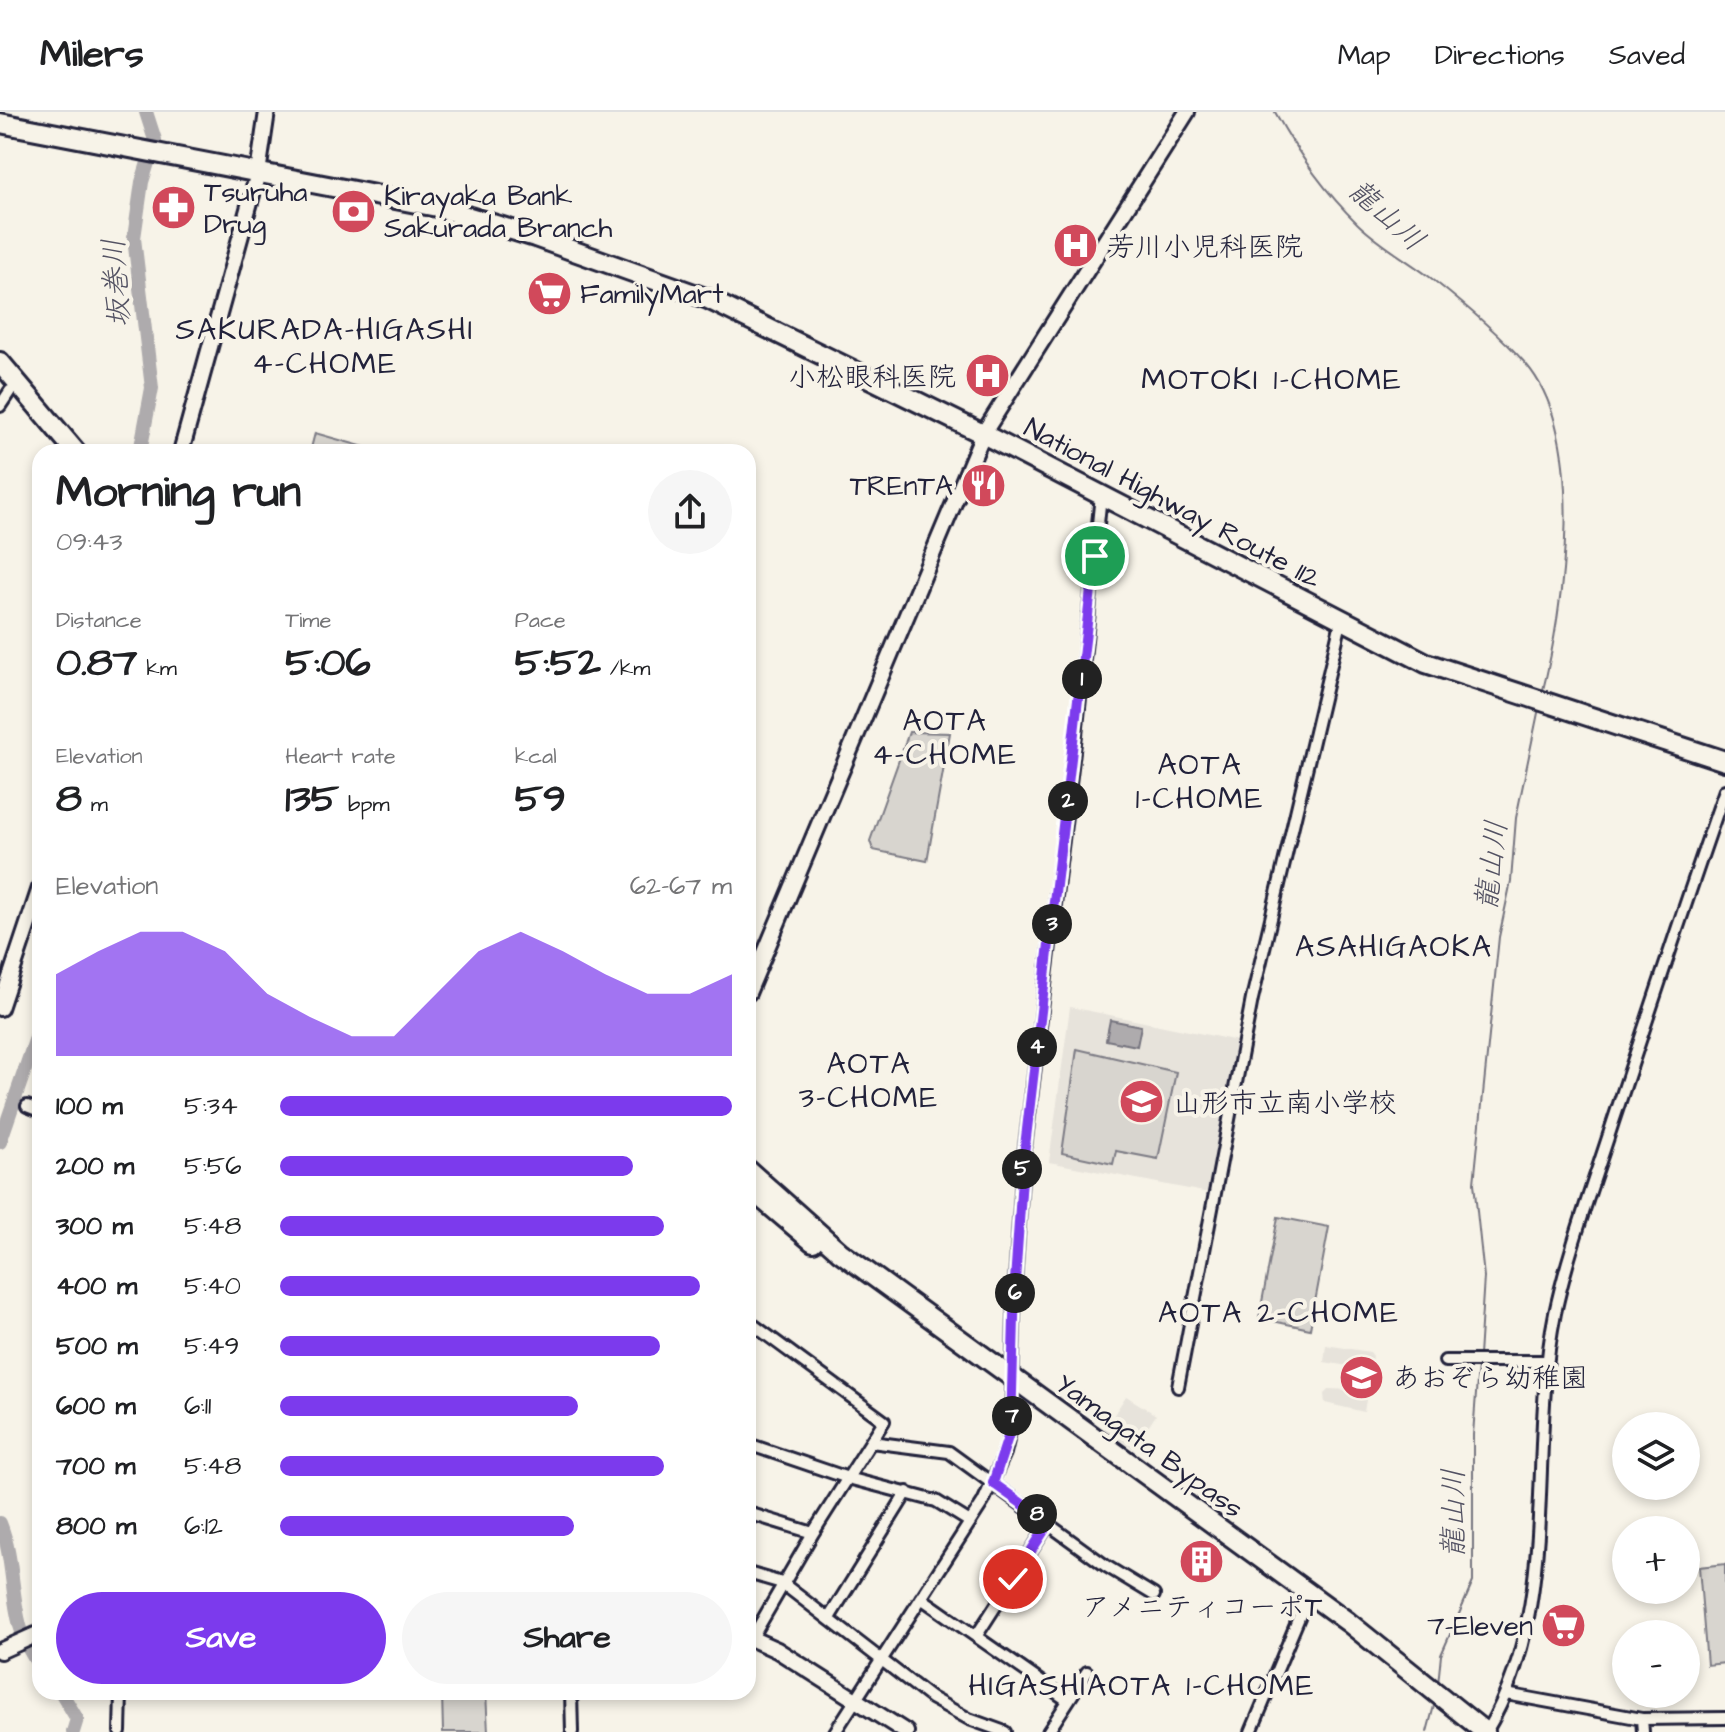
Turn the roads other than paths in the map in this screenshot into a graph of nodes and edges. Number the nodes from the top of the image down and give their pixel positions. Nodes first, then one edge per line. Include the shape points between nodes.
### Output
1 (267, 112) edge
2 (1187, 112) edge
3 (0, 123) edge
4 (258, 173) junction
5 (4, 379) edge
6 (983, 434) junction
7 (54, 444) edge
8 (68, 444) edge
9 (183, 444) edge
10 (1101, 495) junction
11 (1341, 622) junction
12 (1725, 761) edge
13 (1725, 790) edge
14 (32, 920) edge
15 (756, 974) edge
16 (0, 1008) edge
17 (27, 1106) dead end
18 (32, 1108) edge
19 (756, 1177) edge
20 (756, 1194) edge
21 (756, 1329) edge
22 (1445, 1361) dead end
23 (1546, 1361) junction
24 (1178, 1387) dead end
25 (1014, 1388) junction
26 (871, 1442) junction
27 (756, 1447) edge
28 (848, 1478) junction
29 (993, 1483) junction
30 (907, 1492) junction
31 (756, 1515) edge
32 (970, 1522) junction
33 (1049, 1523) junction
34 (813, 1533) junction
35 (756, 1575) edge
36 (782, 1583) junction
37 (1154, 1595) dead end
38 (921, 1598) junction
39 (1305, 1603) junction
40 (829, 1618) junction
41 (756, 1628) edge
42 (977, 1635) junction
43 (32, 1636) edge
44 (756, 1642) edge
45 (0, 1651) edge
46 (881, 1660) junction
47 (1087, 1672) dead end
48 (1425, 1688) junction
49 (1506, 1694) junction
50 (121, 1700) edge
51 (571, 1700) edge
52 (855, 1700) junction
53 (1067, 1700) junction
54 (1725, 1718) edge
55 (1642, 1719) junction
56 (1463, 1723) edge
57 (120, 1732) edge
58 (572, 1732) edge
59 (835, 1732) edge
60 (906, 1732) edge
61 (1005, 1732) edge
62 (1048, 1732) edge
63 (1251, 1732) edge
64 (1485, 1732) edge
65 (1643, 1732) edge

1 - 4 street
2 - 6 street
3 - 4 highway, National Highway Route 112
4 - 6 highway, National Highway Route 112 via 465,215 708,299
4 - 9 street
5 - 7 highway
5 - 8 highway
6 - 10 highway, National Highway Route 112
6 - 15 street
10 - 11 highway, National Highway Route 112
10 - 25 street via 1023,1163
11 - 12 highway, National Highway Route 112 via 1426,663
11 - 24 street via 1252,999
13 - 23 street via 1572,1251
14 - 16 street
17 - 18 street
19 - 25 highway, Yamagata Bypass via 840,1252
20 - 25 highway, Yamagata Bypass via 865,1285
21 - 26 street via 884,1421
22 - 23 street
23 - 49 street via 1533,1585
25 - 29 street via 1011,1428
25 - 39 highway, Yamagata Bypass
25 - 48 highway, Yamagata Bypass via 1348,1622
26 - 28 street
26 - 29 street via 949,1452
27 - 28 street
28 - 30 street
28 - 34 street
29 - 32 street
29 - 33 street
30 - 32 street via 936,1501
30 - 40 street
31 - 34 street
32 - 38 street
33 - 37 street
33 - 42 street
34 - 36 street
35 - 36 street
36 - 40 street
36 - 41 street
38 - 42 street
38 - 46 street
39 - 48 highway, Yamagata Bypass
39 - 63 street
40 - 46 street
42 - 53 street
43 - 45 street
44 - 52 street
46 - 52 street
46 - 61 street via 931,1698
47 - 53 street
48 - 56 highway, Yamagata Bypass
49 - 55 street
49 - 64 street
50 - 57 street
51 - 58 street
52 - 59 street
52 - 60 street
53 - 62 street
54 - 55 street
55 - 65 street
56 - 64 highway, Yamagata Bypass

